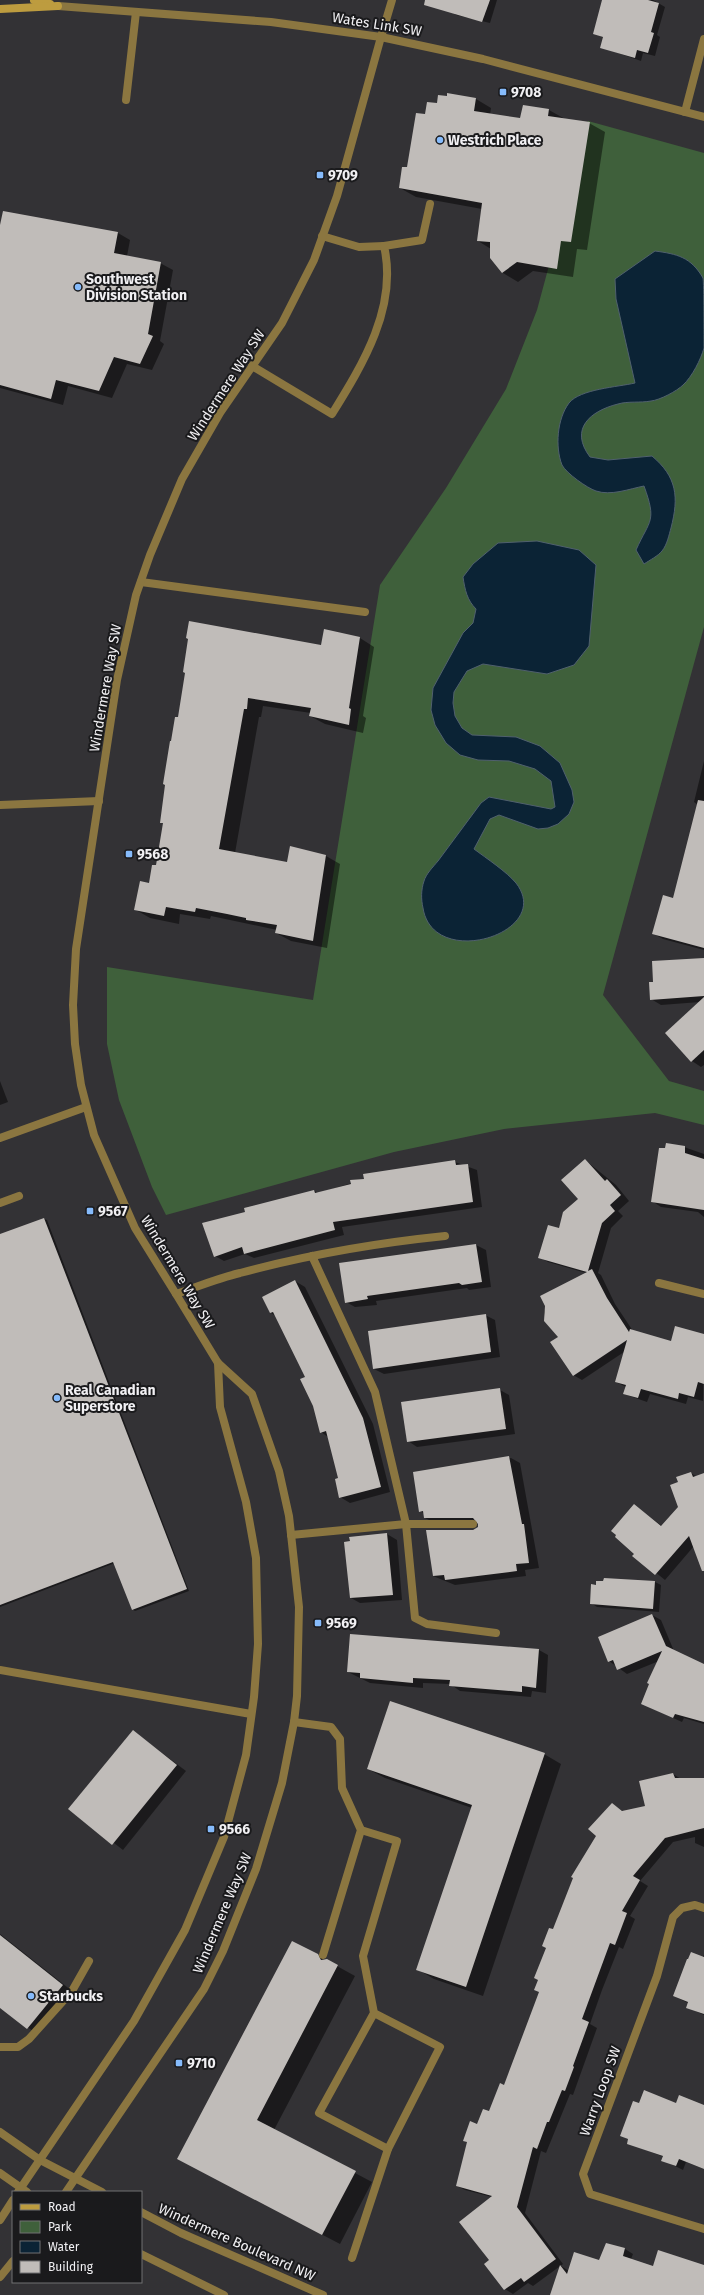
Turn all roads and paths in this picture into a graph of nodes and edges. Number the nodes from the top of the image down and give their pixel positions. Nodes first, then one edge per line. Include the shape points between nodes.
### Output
1 (34, 0) edge
2 (392, 0) edge
3 (58, 6) junction
4 (0, 9) edge
5 (136, 12) junction
6 (381, 37) junction
7 (704, 39) edge
8 (126, 100) dead end
9 (685, 112) junction
10 (704, 117) edge
11 (430, 204) dead end
12 (322, 236) junction
13 (384, 246) junction
14 (252, 366) junction
15 (141, 582) junction
16 (365, 612) dead end
17 (99, 801) junction
18 (0, 804) edge
19 (86, 1107) junction
20 (0, 1138) edge
21 (18, 1196) dead end
22 (0, 1203) edge
23 (445, 1236) dead end
24 (312, 1256) junction
25 (659, 1283) dead end
26 (176, 1294) junction
27 (704, 1294) edge
28 (218, 1363) junction
29 (406, 1524) junction
30 (473, 1524) dead end
31 (291, 1535) junction
32 (496, 1633) dead end
33 (0, 1670) edge
34 (251, 1714) junction
35 (294, 1722) junction
36 (360, 1830) junction
37 (704, 1908) edge
38 (323, 1955) dead end
39 (89, 1961) dead end
40 (374, 2013) junction
41 (0, 2048) edge
42 (0, 2132) edge
43 (388, 2150) junction
44 (40, 2160) junction
45 (0, 2173) edge
46 (76, 2178) junction
47 (22, 2191) edge
48 (67, 2191) edge
49 (100, 2191) edge
50 (12, 2202) edge
51 (142, 2212) edge
52 (0, 2220) edge
53 (704, 2229) edge
54 (142, 2254) edge
55 (352, 2258) dead end
56 (12, 2262) edge
57 (0, 2277) edge
58 (224, 2295) edge
59 (323, 2295) edge

1 - 3 main road
2 - 6 street, Windermere Way SW
3 - 4 main road
3 - 5 street, Wates Link SW
5 - 6 street, Wates Link SW via 271,22
5 - 8 street
6 - 9 street, Wates Link SW via 476,57
6 - 12 street, Windermere Way SW via 337,196
7 - 9 street
9 - 10 street, Wates Link SW
11 - 13 street via 422,240
12 - 13 street via 359,247
12 - 14 street, Windermere Way SW via 314,260 282,323
13 - 14 street via 388,264 383,311 362,365 332,414
14 - 15 street, Windermere Way SW via 220,413 182,479
15 - 16 street
15 - 17 street, Windermere Way SW via 117,680
17 - 18 street
17 - 19 street, Windermere Way SW via 76,949 73,1005 75,1044
19 - 20 street
19 - 26 street, Windermere Way SW via 94,1135 135,1228
21 - 22 street
23 - 24 street via 385,1242
24 - 26 street via 238,1273
24 - 29 street via 375,1392
25 - 27 street
26 - 28 street, Windermere Way SW
28 - 31 street, Windermere Way SW via 252,1394 279,1471
28 - 34 street, Windermere Way SW via 220,1407 246,1502 256,1558 258,1644
29 - 30 street
29 - 31 street
29 - 32 street via 415,1618 427,1624
31 - 35 street, Windermere Way SW via 299,1607
33 - 34 street
34 - 44 street, Windermere Way SW via 246,1754 224,1837 185,1930 134,2021
35 - 36 street via 331,1727 340,1739 342,1788
35 - 46 street, Windermere Way SW via 282,1783 256,1869 223,1951 204,1989
36 - 38 street
36 - 40 street via 398,1841 362,1956
37 - 53 street, Warry Loop SW via 695,1905 682,1908 673,1917 657,1976 583,2174 590,2194
39 - 41 street via 72,1991 29,2039 18,2047
40 - 43 street via 440,2047
40 - 43 street via 319,2114
42 - 44 street
43 - 55 street
44 - 46 street
44 - 47 street, Windermere Way SW
45 - 47 street
46 - 48 street, Windermere Way SW
46 - 49 street
50 - 52 street
51 - 59 street, Windermere Boulevard NW
54 - 58 street
56 - 57 street

